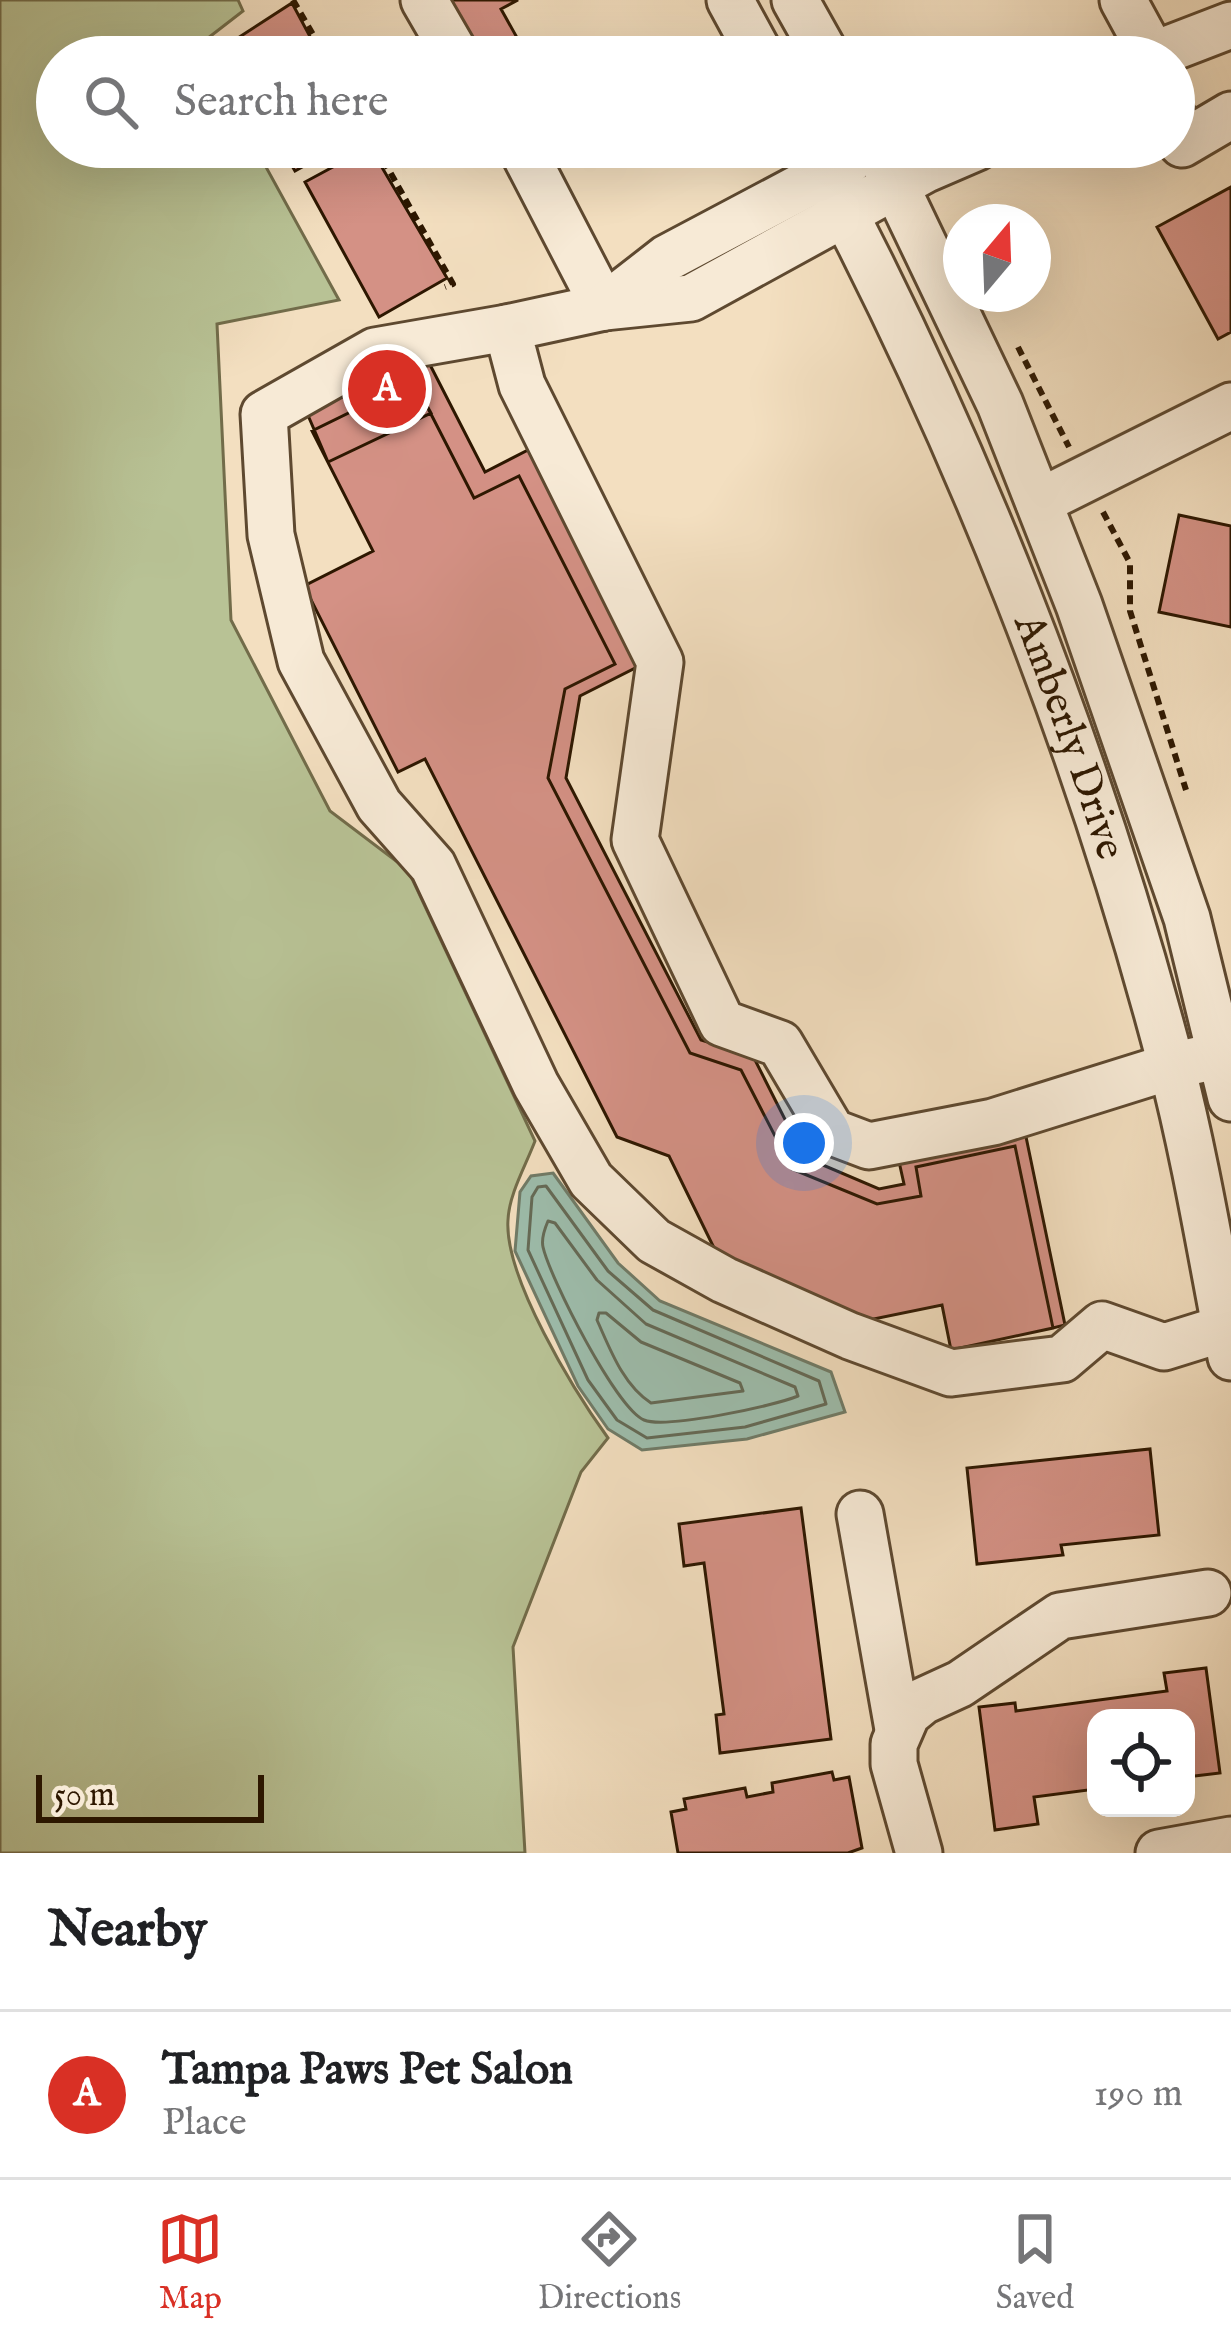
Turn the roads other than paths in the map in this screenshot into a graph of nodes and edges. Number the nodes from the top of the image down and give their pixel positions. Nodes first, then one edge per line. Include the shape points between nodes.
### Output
1 (424, 0) edge
2 (730, 0) edge
3 (795, 0) edge
4 (1123, 0) edge
5 (1231, 25) edge
6 (445, 36) edge
7 (750, 36) edge
8 (815, 36) edge
9 (1139, 36) edge
10 (1195, 39) edge
11 (1231, 115) edge
12 (1195, 136) edge
13 (532, 168) edge
14 (858, 168) edge
15 (887, 168) edge
16 (826, 178) edge
17 (604, 307) junction
18 (507, 328) junction
19 (1231, 406) edge
20 (1039, 502) junction
21 (1172, 1066) junction
22 (1226, 1069) edge
23 (1228, 1343) edge
24 (860, 1514) dead end
25 (1208, 1593) dead end
26 (898, 1729) junction
27 (1231, 1840) edge
28 (920, 1853) edge
29 (1159, 1853) edge

1 - 6 street
2 - 7 street
3 - 8 street
4 - 9 street
5 - 10 street
11 - 12 street
13 - 17 street
14 - 16 street
15 - 20 street, Amberly Drive
16 - 17 street via 667,258
16 - 21 street, Amberly Drive via 1032,634
17 - 18 street
18 - 21 street via 522,385 660,662 635,840 722,1022 780,1044 832,1132 869,1146 993,1122
18 - 23 street via 375,351 264,414 272,536 301,661 379,806 433,866 536,1085 591,1180 655,1241 724,1280 951,1373 1063,1358 1102,1325 1164,1347
19 - 20 street
20 - 22 street, Amberly Drive via 1187,918
21 - 22 street
21 - 23 street, Amberly Drive
24 - 26 street
25 - 26 street via 1060,1616 923,1701
26 - 28 street via 894,1763
27 - 29 street

